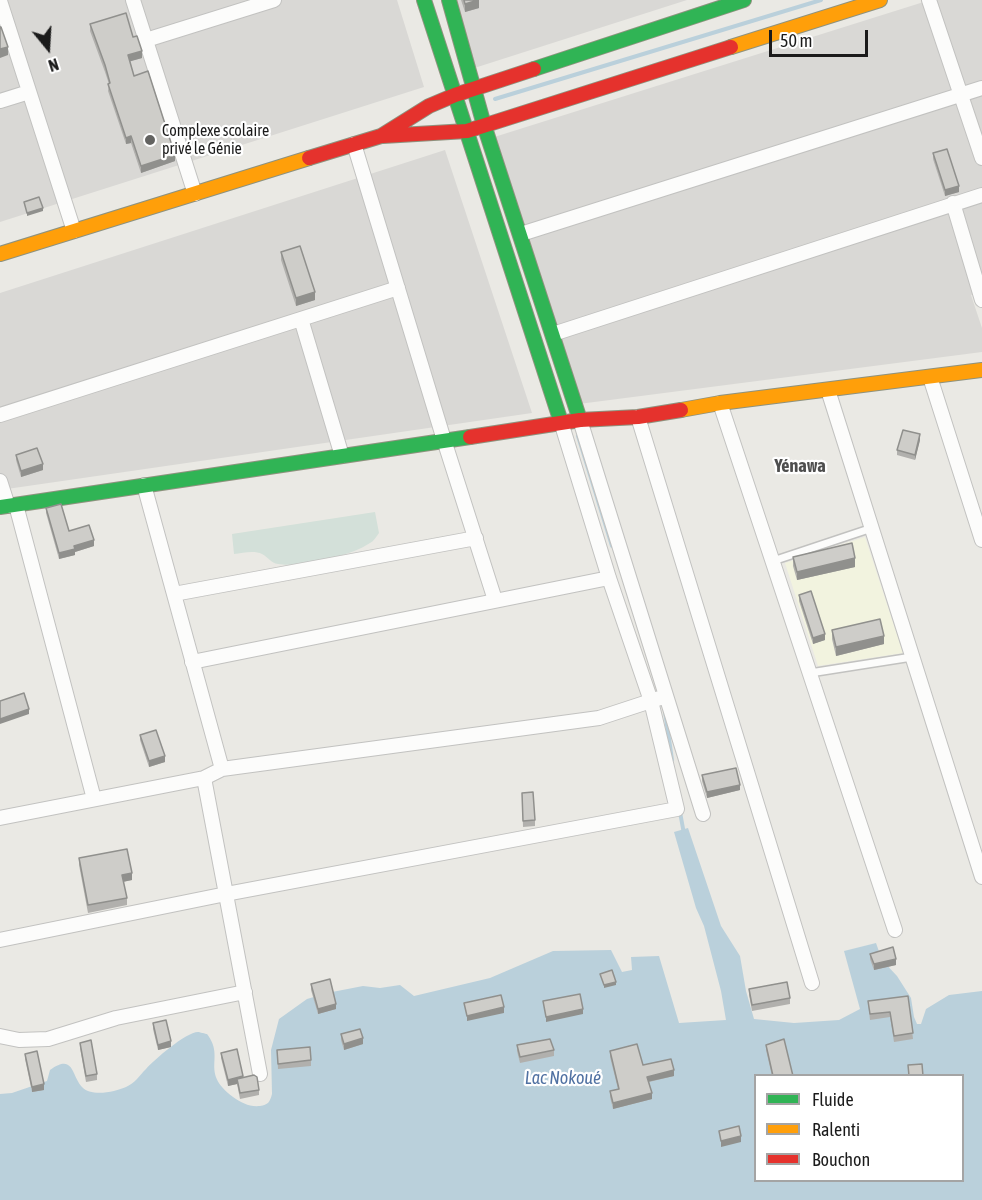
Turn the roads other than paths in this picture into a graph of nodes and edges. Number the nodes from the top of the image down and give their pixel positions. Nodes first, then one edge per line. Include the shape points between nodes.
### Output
1 (133, 0) edge
2 (274, 0) edge
3 (424, 0) edge
4 (449, 0) edge
5 (744, 0) edge
6 (880, 0) edge
7 (929, 0) edge
8 (0, 1) edge
9 (146, 40) junction
10 (476, 88) junction
11 (982, 88) edge
12 (29, 92) junction
13 (455, 94) junction
14 (961, 95) junction
15 (0, 100) edge
16 (484, 125) junction
17 (466, 131) junction
18 (381, 136) junction
19 (354, 144) junction
20 (982, 158) edge
21 (195, 194) junction
22 (982, 195) edge
23 (953, 203) junction
24 (74, 231) junction
25 (521, 234) junction
26 (0, 254) edge
27 (398, 288) junction
28 (982, 300) edge
29 (301, 319) junction
30 (553, 334) junction
31 (982, 370) edge
32 (930, 377) junction
33 (828, 390) junction
34 (720, 403) junction
35 (0, 415) edge
36 (638, 417) junction
37 (580, 420) junction
38 (561, 423) junction
39 (444, 440) junction
40 (342, 456) junction
41 (0, 481) edge
42 (144, 485) junction
43 (8, 506) edge
44 (872, 528) junction
45 (476, 538) junction
46 (982, 540) edge
47 (773, 561) junction
48 (609, 578) junction
49 (174, 594) junction
50 (495, 600) junction
51 (912, 657) junction
52 (192, 662) junction
53 (810, 673) junction
54 (666, 696) junction
55 (651, 701) junction
56 (222, 769) junction
57 (204, 778) junction
58 (94, 799) junction
59 (703, 814) dead end
60 (0, 818) edge
61 (982, 877) edge
62 (226, 894) junction
63 (895, 930) dead end
64 (0, 940) edge
65 (812, 983) dead end
66 (244, 992) junction
67 (0, 1036) edge
68 (260, 1074) dead end

1 - 9 street
2 - 9 street
3 - 13 street
4 - 10 street
5 - 10 street
6 - 16 street
7 - 14 street
8 - 12 street
9 - 21 street
10 - 13 street
10 - 16 street
11 - 14 street
12 - 15 street
12 - 24 street
13 - 17 street
13 - 18 street
14 - 20 street
14 - 25 street
16 - 17 street
16 - 25 street
17 - 18 street
17 - 38 street
18 - 19 street
19 - 21 street
19 - 27 street
21 - 24 street
22 - 23 street
23 - 28 street
23 - 30 street
24 - 26 street
25 - 30 street
27 - 29 street
27 - 39 street
29 - 35 street
29 - 40 street
30 - 37 street
31 - 32 street
32 - 33 street
32 - 46 street
33 - 34 street
33 - 44 street
34 - 36 street
34 - 47 street
36 - 37 street
36 - 65 street
37 - 38 street
37 - 54 street
38 - 39 street
38 - 48 street
39 - 40 street
39 - 45 street
40 - 42 street
41 - 43 street
42 - 43 street
42 - 49 street
43 - 58 street
44 - 47 lane
44 - 51 street
45 - 49 street
45 - 50 street
47 - 53 street
48 - 50 street
48 - 55 street
49 - 52 street
50 - 52 street
51 - 53 lane
51 - 61 street
52 - 56 street
53 - 63 street
54 - 55 street
54 - 59 street
55 - 56 street via 599,718
55 - 62 street via 677,809
56 - 57 street
57 - 58 street
57 - 62 street
58 - 60 street
62 - 64 street
62 - 66 street
66 - 67 street via 116,1018 48,1039
66 - 68 street

